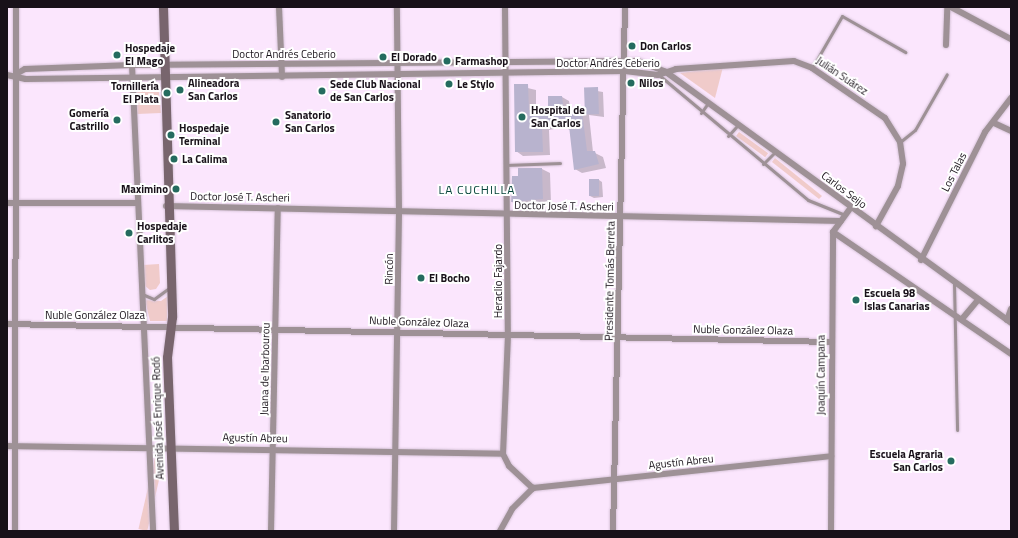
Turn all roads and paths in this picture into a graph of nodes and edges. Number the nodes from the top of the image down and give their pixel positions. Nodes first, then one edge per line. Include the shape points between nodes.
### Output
1 (16, 7) edge
2 (163, 7) edge
3 (279, 7) edge
4 (397, 7) edge
5 (505, 7) edge
6 (626, 7) edge
7 (947, 7) edge
8 (951, 7) edge
9 (1011, 39) edge
10 (946, 45) dead end
11 (905, 52) dead end
12 (625, 61) junction
13 (398, 63) junction
14 (507, 63) junction
15 (164, 65) junction
16 (281, 65) junction
17 (132, 66) junction
18 (812, 68) junction
19 (625, 70) junction
20 (666, 72) junction
21 (7, 74) edge
22 (16, 74) junction
23 (399, 74) junction
24 (507, 74) junction
25 (947, 74) dead end
26 (658, 75) junction
27 (282, 77) junction
28 (132, 78) junction
29 (164, 78) junction
30 (1011, 98) edge
31 (709, 102) junction
32 (701, 113) junction
33 (994, 123) junction
34 (739, 124) junction
35 (1011, 131) edge
36 (728, 136) junction
37 (900, 142) junction
38 (776, 151) junction
39 (560, 163) dead end
40 (763, 164) junction
41 (507, 165) junction
42 (17, 203) junction
43 (136, 203) junction
44 (7, 204) edge
45 (166, 206) junction
46 (278, 208) junction
47 (851, 208) junction
48 (399, 211) junction
49 (508, 215) junction
50 (622, 217) junction
51 (843, 218) junction
52 (876, 226) junction
53 (833, 232) junction
54 (922, 260) junction
55 (954, 283) junction
56 (170, 285) junction
57 (141, 293) junction
58 (978, 300) junction
59 (1011, 309) edge
60 (955, 315) junction
61 (962, 319) junction
62 (1009, 322) edge
63 (7, 324) edge
64 (16, 324) junction
65 (172, 325) junction
66 (142, 326) junction
67 (276, 328) junction
68 (398, 331) junction
69 (508, 335) junction
70 (619, 338) junction
71 (831, 342) junction
72 (1011, 354) edge
73 (957, 430) dead end
74 (7, 446) edge
75 (15, 446) junction
76 (150, 447) junction
77 (170, 447) junction
78 (274, 448) junction
79 (395, 452) junction
80 (503, 454) junction
81 (832, 456) junction
82 (614, 479) junction
83 (533, 488) junction
84 (15, 531) edge
85 (152, 531) edge
86 (174, 531) edge
87 (272, 531) edge
88 (394, 531) edge
89 (500, 531) edge
90 (613, 531) edge
91 (831, 531) edge

1 - 22 street
2 - 15 street, Avenida José Enrique Rodó
3 - 16 street
4 - 13 street, Rincón
5 - 14 street, Heraclio Fajardo
6 - 12 street, Presidente Tomás Berreta
7 - 10 street
8 - 9 street
11 - 18 lane via 842,16
12 - 14 street, Doctor Andrés Ceberio
12 - 19 street, Presidente Tomás Berreta
12 - 20 street, Doctor Andrés Ceberio via 638,61
13 - 14 street, Doctor Andrés Ceberio
13 - 16 street, Doctor Andrés Ceberio
13 - 23 street, Rincón
14 - 24 street, Heraclio Fajardo
15 - 16 street, Doctor Andrés Ceberio
15 - 17 street, Doctor Andrés Ceberio
15 - 29 street, Avenida José Enrique Rodó
16 - 27 street
17 - 22 street, Doctor Andrés Ceberio via 25,69
17 - 28 street, Avenida José Enrique Rodó
18 - 20 street, Julián Suárez via 794,61 776,60
18 - 37 street, Julián Suárez via 885,118
19 - 24 street, Doctor Andrés Ceberio
19 - 26 street, Doctor Andrés Ceberio
19 - 50 street, Presidente Tomás Berreta
20 - 26 street, Doctor Andrés Ceberio
20 - 31 street, Carlos Seijo
21 - 22 street, Doctor Andrés Ceberio
22 - 28 street, Doctor Andrés Ceberio via 26,79
22 - 42 street
23 - 24 street, Doctor Andrés Ceberio
23 - 27 street, Doctor Andrés Ceberio
23 - 48 street, Rincón
24 - 41 street, Heraclio Fajardo
25 - 37 lane via 915,130
26 - 32 lane
27 - 29 street, Doctor Andrés Ceberio
28 - 29 street, Doctor Andrés Ceberio
28 - 43 street, Avenida José Enrique Rodó
29 - 45 street, Avenida José Enrique Rodó
30 - 33 street, Los Talas
31 - 32 lane
31 - 34 street, Carlos Seijo
32 - 36 lane
33 - 35 street
33 - 54 street, Los Talas via 985,132
34 - 36 lane
34 - 38 street, Carlos Seijo
36 - 40 lane
37 - 52 street, Julián Suárez via 903,164 898,186
38 - 40 lane
38 - 47 street, Carlos Seijo
39 - 41 lane
40 - 51 lane via 808,200
41 - 49 street, Heraclio Fajardo
42 - 43 street
42 - 44 street
42 - 64 street
43 - 57 street, Avenida José Enrique Rodó
45 - 46 street, Doctor José T. Ascheri
45 - 56 street, Avenida José Enrique Rodó
46 - 48 street, Doctor José T. Ascheri
46 - 67 street, Juana de Ibarbourou
47 - 51 street
47 - 52 street, Carlos Seijo
48 - 49 street, Doctor José T. Ascheri
48 - 68 street, Rincón
49 - 50 street, Doctor José T. Ascheri
49 - 69 street, Heraclio Fajardo
50 - 51 street, Doctor José T. Ascheri
50 - 70 street, Presidente Tomás Berreta
51 - 53 street
52 - 54 street, Carlos Seijo
53 - 60 street
53 - 71 street, Joaquín Campana
54 - 55 street, Carlos Seijo
55 - 58 street, Carlos Seijo
55 - 60 lane
56 - 57 lane via 154,299
56 - 65 street, Avenida José Enrique Rodó
57 - 66 street, Avenida José Enrique Rodó
58 - 61 street
58 - 62 street, Carlos Seijo
59 - 62 street
60 - 61 street
60 - 73 lane
61 - 72 street
63 - 64 street, Nuble González Olaza
64 - 66 street, Nuble González Olaza
64 - 75 street
65 - 66 street, Nuble González Olaza
65 - 67 street, Nuble González Olaza
65 - 77 street, Avenida José Enrique Rodó via 167,357
66 - 76 street, Avenida José Enrique Rodó
67 - 68 street, Nuble González Olaza
67 - 78 street, Juana de Ibarbourou
68 - 69 street, Nuble González Olaza
68 - 79 street, Rincón
69 - 70 street, Nuble González Olaza
69 - 80 street, Heraclio Fajardo
70 - 71 street, Nuble González Olaza
70 - 82 street, Presidente Tomás Berreta
71 - 81 street, Joaquín Campana
74 - 75 street, Agustín Abreu
75 - 76 street, Agustín Abreu
75 - 84 street
76 - 77 street, Agustín Abreu
76 - 85 street, Avenida José Enrique Rodó
77 - 78 street, Agustín Abreu
77 - 86 street, Avenida José Enrique Rodó
78 - 79 street, Agustín Abreu
78 - 87 street, Juana de Ibarbourou
79 - 80 street, Agustín Abreu
79 - 88 street, Rincón
80 - 83 street via 509,466
81 - 82 street, Agustín Abreu
81 - 91 street, Joaquín Campana
82 - 83 street, Agustín Abreu
82 - 90 street, Presidente Tomás Berreta
83 - 89 street via 512,509

